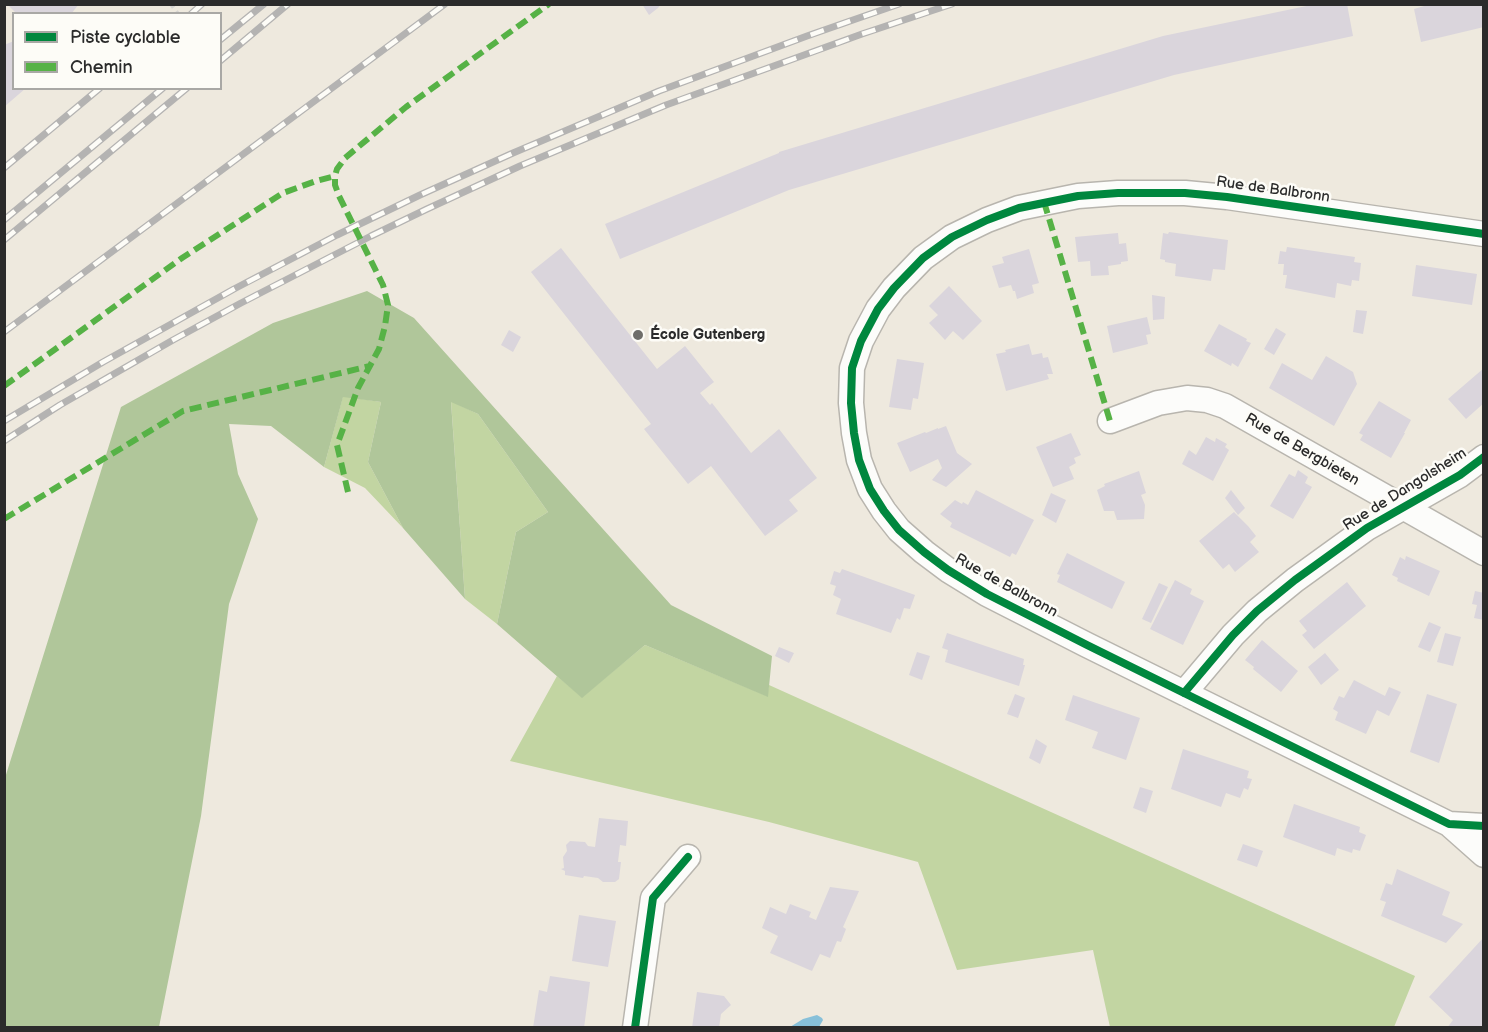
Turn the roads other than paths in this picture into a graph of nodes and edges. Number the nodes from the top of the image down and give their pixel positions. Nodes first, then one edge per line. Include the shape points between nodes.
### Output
1 (1484, 234) edge
2 (1110, 421) dead end
3 (1484, 457) edge
4 (1403, 508) junction
5 (1484, 553) edge
6 (1184, 693) junction
7 (1449, 824) junction
8 (1484, 826) edge
9 (1484, 855) edge
10 (688, 857) dead end
11 (635, 1028) edge

1 - 6 street, Rue de Balbronn via 1185,193 1078,196 1019,208 952,237 923,258 878,309 852,368 851,403 859,459 870,489 884,511 924,552 958,576
2 - 4 street, Rue de Bergbieten via 1158,403 1187,398 1207,400 1225,406
3 - 4 street, Rue de Dangolsheim
4 - 5 street, Rue de Bergbieten
4 - 6 street, Rue de Dangolsheim via 1367,528 1257,611
6 - 7 street, Rue de Balbronn
7 - 8 street, Rue de Balbronn
7 - 9 street
10 - 11 street via 653,898

